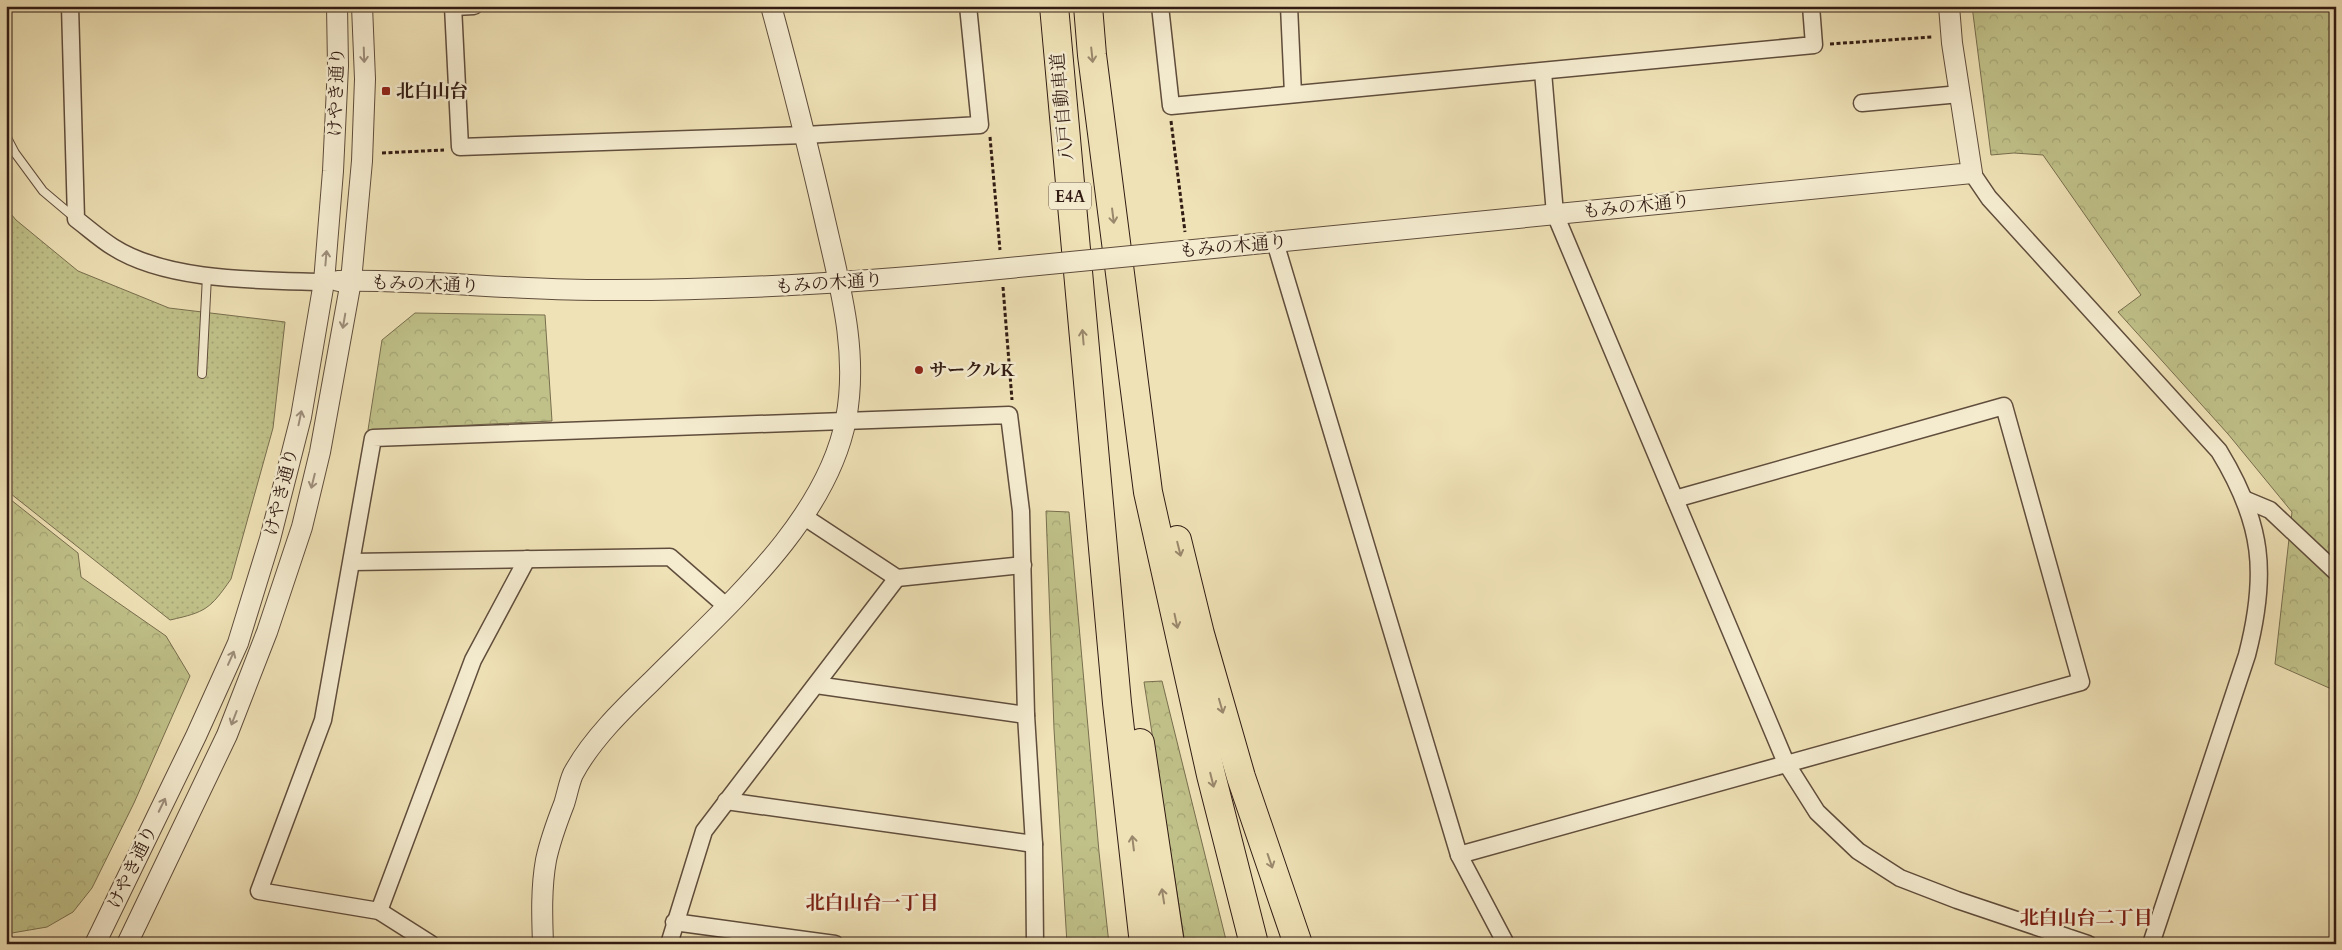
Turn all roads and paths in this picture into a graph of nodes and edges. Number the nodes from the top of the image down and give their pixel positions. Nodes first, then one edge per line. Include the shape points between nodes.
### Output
1 (70, 6) edge
2 (338, 6) edge
3 (362, 6) edge
4 (474, 6) edge
5 (772, 6) edge
6 (968, 6) edge
7 (1054, 6) edge
8 (1088, 6) edge
9 (1160, 6) edge
10 (1289, 6) edge
11 (1811, 6) edge
12 (1949, 6) edge
13 (454, 7) edge
14 (1932, 36) dead end
15 (1814, 45) junction
16 (1544, 72) junction
17 (1293, 94) junction
18 (1960, 94) junction
19 (1862, 103) dead end
20 (1171, 106) junction
21 (805, 135) junction
22 (6, 136) edge
23 (460, 147) junction
24 (382, 153) dead end
25 (1972, 173) junction
26 (1555, 214) junction
27 (76, 219) junction
28 (1184, 242) junction
29 (1275, 242) junction
30 (207, 276) junction
31 (351, 281) junction
32 (324, 282) junction
33 (840, 284) junction
34 (1125, 314) junction
35 (202, 374) dead end
36 (1088, 386) junction
37 (846, 420) junction
38 (1675, 499) junction
39 (2246, 500) junction
40 (803, 516) junction
41 (527, 559) junction
42 (352, 562) junction
43 (1023, 565) junction
44 (2336, 572) edge
45 (897, 578) junction
46 (726, 606) junction
47 (816, 685) junction
48 (1026, 715) junction
49 (1786, 763) junction
50 (726, 801) junction
51 (1034, 844) junction
52 (1459, 855) junction
53 (379, 911) junction
54 (674, 922) junction
55 (95, 944) edge
56 (127, 944) edge
57 (431, 944) edge
58 (544, 944) edge
59 (670, 944) edge
60 (835, 944) edge
61 (1035, 944) edge
62 (1144, 944) edge
63 (1170, 944) edge
64 (1254, 944) edge
65 (1298, 944) edge
66 (1506, 944) edge
67 (2088, 944) edge
68 (2151, 944) edge

1 - 27 street
32 -> 2 street, けやき通り via 333,171
3 -> 31 street, けやき通り via 365,80 362,160
4 - 13 street
5 - 21 street
6 - 21 street via 980,125
36 -> 7 highway, 八戸自動車道 / E4A
8 -> 34 highway, 八戸自動車道 / E4A
9 - 20 street
10 - 17 street
11 - 15 street
12 - 18 street
13 - 23 street
14 - 15 path
15 - 16 street
16 - 17 street
16 - 26 street
17 - 20 street
18 - 19 street
18 - 25 street
20 - 28 path
21 - 23 street
21 - 33 street
22 - 27 lane via 43,191
23 - 24 path
25 - 26 street, もみの木通り
25 - 39 street via 1990,198 2219,451
26 - 29 street, もみの木通り
26 - 38 street
27 - 30 street via 114,248 149,262
28 - 29 street, もみの木通り
28 - 33 street, もみの木通り, bridge via 978,271
29 - 52 street
30 - 32 street
30 - 35 lane
31 - 32 street, もみの木通り
31 - 33 street, もみの木通り via 593,290 700,290
31 -> 56 street, けやき通り via 320,452 302,527 267,632 228,735
55 -> 32 street, けやき通り via 238,644 270,539 301,417
33 - 37 street via 850,350
34 -> 64 highway via 1148,492 1206,756
34 -> 65 highway via 1200,634 1241,777
62 -> 36 highway via 1117,704
63 -> 36 highway
37 - 40 street via 828,474
37 - 42 street via 373,438
37 - 43 street via 1009,415 1021,511
38 - 49 street
38 - 49 street via 2004,406 2081,682
39 - 44 street via 2270,510
39 - 68 street via 2256,532 2260,572 2256,618
40 - 45 street
40 - 46 street via 781,546
41 - 42 street
41 - 46 street via 670,557
41 - 53 street via 473,660
42 - 53 street via 323,720 259,890
43 - 45 street
43 - 48 street
45 - 47 street
46 - 58 street via 609,723 573,775 546,859 542,901
47 - 48 street
47 - 50 street
48 - 51 street
49 - 52 street
49 - 67 street via 1818,812 1858,851 1900,878
50 - 51 street
50 - 54 street via 704,831
51 - 61 street
52 - 66 street
53 - 57 street
54 - 59 street
54 - 60 street

